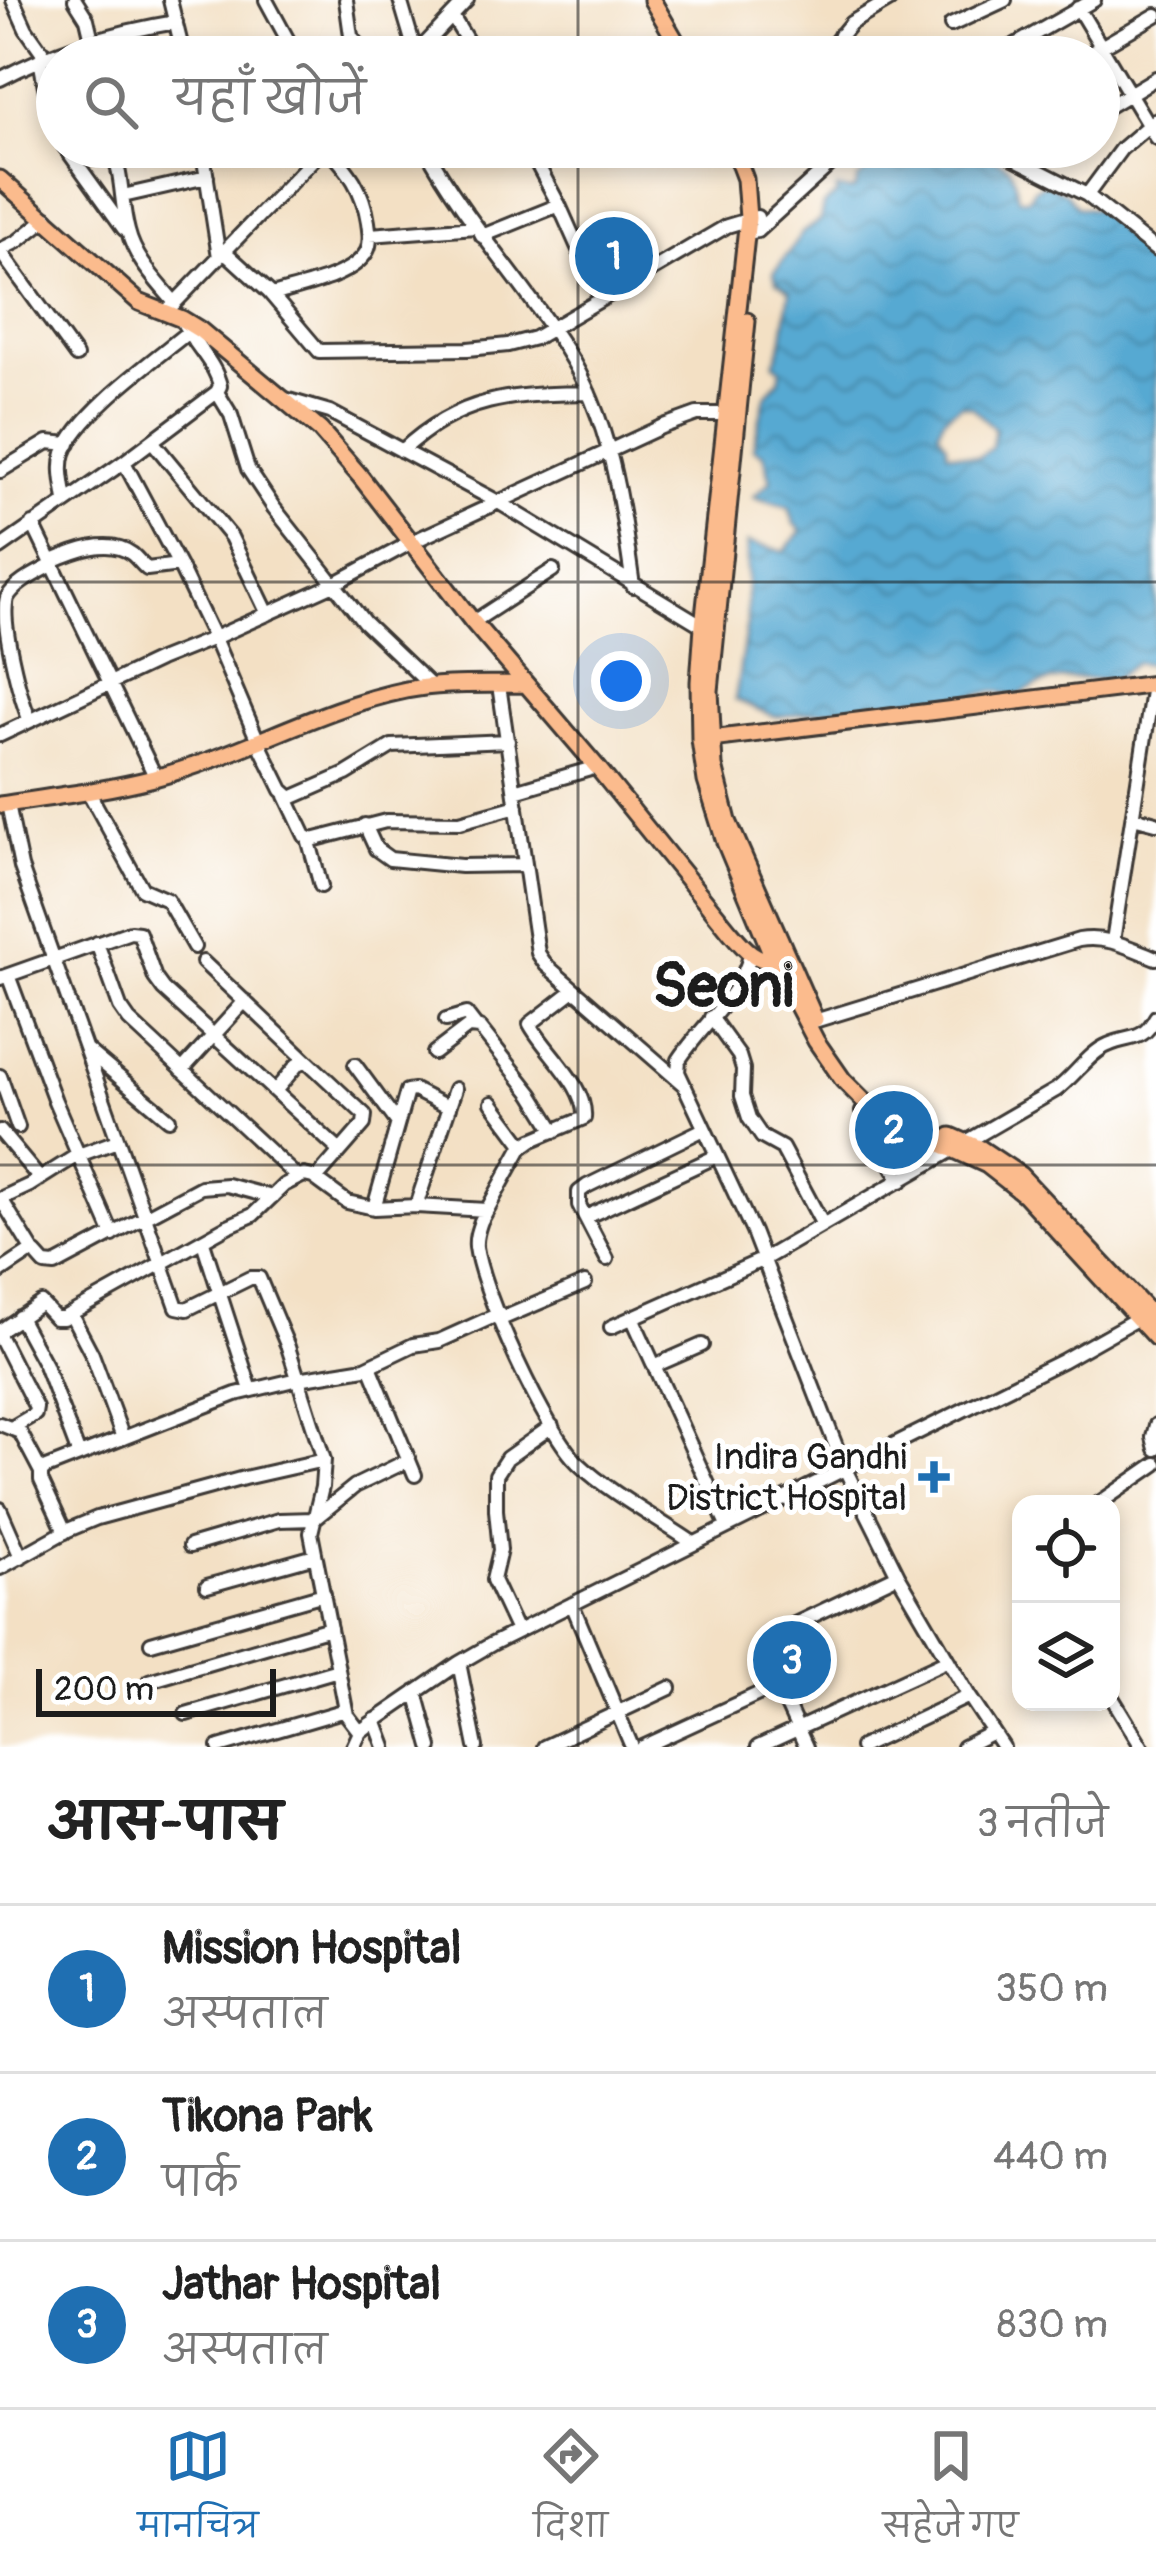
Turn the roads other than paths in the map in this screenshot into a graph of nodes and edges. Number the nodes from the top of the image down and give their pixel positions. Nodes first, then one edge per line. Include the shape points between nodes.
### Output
1 (13, 0) edge
2 (75, 0) edge
3 (266, 0) edge
4 (346, 0) edge
5 (400, 0) edge
6 (467, 0) edge
7 (652, 0) edge
8 (664, 0) edge
9 (890, 0) edge
10 (1005, 0) edge
11 (1094, 0) edge
12 (174, 1) edge
13 (1072, 7) edge
14 (1156, 15) edge
15 (452, 16) junction
16 (176, 22) junction
17 (951, 25) dead end
18 (840, 35) edge
19 (91, 36) edge
20 (111, 36) edge
21 (179, 36) edge
22 (286, 36) edge
23 (351, 36) edge
24 (409, 36) edge
25 (433, 36) edge
26 (464, 36) edge
27 (673, 36) edge
28 (684, 36) edge
29 (1027, 36) edge
30 (1094, 36) edge
31 (1120, 36) edge
32 (36, 46) edge
33 (36, 60) edge
34 (1120, 77) edge
35 (1156, 78) edge
36 (0, 79) edge
37 (1130, 93) junction
38 (1120, 99) edge
39 (1152, 121) edge
40 (1156, 138) edge
41 (1120, 153) edge
42 (80, 168) edge
43 (118, 168) edge
44 (206, 168) edge
45 (305, 168) edge
46 (347, 168) edge
47 (438, 168) edge
48 (539, 168) edge
49 (741, 168) edge
50 (749, 168) edge
51 (822, 168) edge
52 (1034, 168) edge
53 (1107, 168) edge
54 (207, 177) junction
55 (0, 179) edge
56 (1087, 195) junction
57 (123, 196) junction
58 (559, 205) junction
59 (46, 218) junction
60 (752, 224) junction
61 (479, 232) junction
62 (128, 234) junction
63 (370, 235) junction
64 (1156, 250) edge
65 (0, 251) edge
66 (221, 254) junction
67 (272, 295) junction
68 (601, 299) junction
69 (177, 317) junction
70 (552, 331) junction
71 (76, 356) dead end
72 (217, 392) junction
73 (589, 392) junction
74 (285, 400) junction
75 (733, 415) junction
76 (152, 441) junction
77 (69, 444) junction
78 (402, 451) junction
79 (610, 452) junction
80 (124, 462) junction
81 (0, 471) edge
82 (66, 501) junction
83 (500, 503) junction
84 (33, 524) junction
85 (412, 542) junction
86 (2, 544) edge
87 (52, 563) junction
88 (179, 565) junction
89 (553, 570) dead end
90 (334, 584) junction
91 (633, 586) junction
92 (268, 614) junction
93 (473, 622) junction
94 (703, 626) junction
95 (214, 638) junction
96 (112, 682) junction
97 (525, 684) junction
98 (430, 685) junction
99 (499, 685) junction
100 (1154, 685) edge
101 (30, 721) junction
102 (0, 735) edge
103 (705, 740) junction
104 (257, 741) junction
105 (508, 741) junction
106 (597, 767) junction
107 (156, 778) junction
108 (89, 793) junction
109 (286, 796) junction
110 (516, 799) junction
111 (4, 804) edge
112 (1133, 817) junction
113 (1156, 823) edge
114 (365, 825) junction
115 (308, 838) junction
116 (524, 865) junction
117 (321, 886) dead end
118 (1113, 941) junction
119 (97, 944) junction
120 (194, 947) dead end
121 (750, 955) junction
122 (1156, 958) edge
123 (53, 959) junction
124 (781, 961) junction
125 (203, 962) dead end
126 (4, 977) edge
127 (574, 990) junction
128 (245, 1001) junction
129 (711, 1017) junction
130 (1156, 1017) edge
131 (446, 1020) dead end
132 (811, 1022) junction
133 (476, 1027) junction
134 (213, 1034) junction
135 (84, 1047) junction
136 (434, 1053) dead end
137 (306, 1060) junction
138 (355, 1065) dead end
139 (182, 1070) junction
140 (1, 1083) edge
141 (683, 1084) junction
142 (455, 1089) dead end
143 (275, 1090) junction
144 (492, 1103) dead end
145 (449, 1108) junction
146 (862, 1112) dead end
147 (169, 1119) dead end
148 (397, 1122) junction
149 (18, 1126) dead end
150 (704, 1129) junction
151 (0, 1131) edge
152 (555, 1131) junction
153 (117, 1141) junction
154 (961, 1145) junction
155 (524, 1146) junction
156 (340, 1151) junction
157 (79, 1155) junction
158 (717, 1156) junction
159 (296, 1176) junction
160 (40, 1179) junction
161 (316, 1179) junction
162 (901, 1180) junction
163 (272, 1197) junction
164 (0, 1199) edge
165 (416, 1206) junction
166 (374, 1208) junction
167 (487, 1210) junction
168 (586, 1217) junction
169 (145, 1219) junction
170 (823, 1225) junction
171 (113, 1235) junction
172 (202, 1242) junction
173 (34, 1253) junction
174 (764, 1258) junction
175 (607, 1259) dead end
176 (161, 1264) junction
177 (0, 1272) edge
178 (585, 1283) dead end
179 (220, 1294) junction
180 (70, 1314) junction
181 (1150, 1315) edge
182 (500, 1316) junction
183 (19, 1317) junction
184 (632, 1317) junction
185 (611, 1327) dead end
186 (0, 1334) edge
187 (1156, 1338) edge
188 (702, 1345) dead end
189 (370, 1366) junction
190 (654, 1366) junction
191 (298, 1379) junction
192 (251, 1390) junction
193 (1156, 1425) edge
194 (4, 1426) edge
195 (552, 1426) junction
196 (123, 1438) junction
197 (1156, 1449) edge
198 (79, 1455) junction
199 (324, 1460) junction
200 (409, 1460) junction
201 (1156, 1464) edge
202 (844, 1467) junction
203 (41, 1472) junction
204 (415, 1475) dead end
205 (1111, 1495) edge
206 (0, 1509) edge
207 (314, 1519) junction
208 (727, 1526) junction
209 (64, 1532) junction
210 (694, 1543) junction
211 (190, 1546) dead end
212 (315, 1556) junction
213 (21, 1557) junction
214 (0, 1568) edge
215 (898, 1575) junction
216 (207, 1586) dead end
217 (324, 1594) junction
218 (572, 1604) junction
219 (331, 1628) junction
220 (517, 1631) junction
221 (151, 1643) dead end
222 (948, 1660) junction
223 (459, 1663) junction
224 (338, 1670) junction
225 (149, 1681) dead end
226 (778, 1684) junction
227 (670, 1688) dead end
228 (416, 1692) junction
229 (969, 1696) junction
230 (346, 1710) junction
231 (1120, 1711) edge
232 (616, 1713) junction
233 (186, 1714) dead end
234 (375, 1720) junction
235 (798, 1729) junction
236 (360, 1732) junction
237 (993, 1732) junction
238 (219, 1747) edge
239 (352, 1747) edge
240 (385, 1747) edge
241 (431, 1747) edge
242 (476, 1747) edge
243 (544, 1747) edge
244 (632, 1747) edge
245 (643, 1747) edge
246 (758, 1747) edge
247 (806, 1747) edge
248 (861, 1747) edge
249 (963, 1747) edge
250 (1003, 1747) edge
251 (1142, 1747) edge

1 - 32 street
2 - 19 street
3 - 22 street
4 - 23 street
5 - 24 street
6 - 15 street
7 - 27 main road
8 - 28 main road
9 - 18 street
10 - 17 street
11 - 13 street
12 - 16 street
13 - 29 street
13 - 30 street
14 - 31 street
15 - 25 street
15 - 26 street
16 - 20 street
16 - 21 street
33 - 36 street
34 - 37 street
35 - 37 street
37 - 38 street
37 - 39 street
39 - 40 street
39 - 41 street
42 - 62 street
43 - 57 street
44 - 54 street
45 - 66 street
46 - 63 street
47 - 61 street
48 - 58 street
49 - 60 main road
50 - 60 main road
51 - 60 street
52 - 56 street
53 - 56 street
54 - 57 street
54 - 66 street
55 - 59 main road
56 - 64 street
57 - 62 street
58 - 61 street
58 - 68 street
59 - 65 street
59 - 69 main road via 126,292
60 - 68 street via 727,226
60 - 75 main road
61 - 63 street
61 - 70 street
62 - 69 street
63 - 67 street via 368,250 350,268
65 - 71 street
66 - 67 street
66 - 69 street
67 - 70 street via 314,346 329,352 508,345
68 - 70 street
69 - 72 street via 218,374
69 - 74 main road
69 - 77 street
70 - 73 street
72 - 76 street
72 - 90 street via 257,485
73 - 78 street via 484,402 431,425
73 - 79 street
74 - 78 street via 330,412
74 - 85 main road via 320,430
75 - 79 street via 697,414
75 - 94 main road
75 - 103 main road
76 - 80 street
76 - 92 street via 231,537
77 - 81 street via 48,442
77 - 82 street
78 - 83 street
79 - 83 street
79 - 91 street
80 - 82 street
80 - 88 street
82 - 84 street
83 - 85 street
83 - 91 street
84 - 86 street
84 - 87 street
85 - 90 street
85 - 93 main road
87 - 88 street via 101,547 130,553 147,569
87 - 96 street
87 - 101 street via 16,587 4,607 13,676
88 - 95 street
89 - 93 street
90 - 92 street
90 - 98 street
91 - 94 street
92 - 95 street
93 - 97 main road
94 - 103 main road
95 - 96 street
95 - 104 street
96 - 101 street
96 - 107 street
97 - 99 main road
97 - 106 main road
98 - 99 main road
98 - 104 main road
99 - 105 street
100 - 103 main road
100 - 112 street
101 - 102 street
103 - 124 main road via 702,762 716,817
104 - 107 main road
104 - 109 street
105 - 109 street via 392,746
105 - 110 street
106 - 110 street
106 - 121 main road
107 - 108 main road
108 - 111 main road
108 - 120 street via 142,889 167,900
109 - 115 street
110 - 114 street via 460,822
110 - 116 street
111 - 123 street
112 - 113 street
112 - 118 street
114 - 115 street
114 - 116 street via 390,859
115 - 117 street
116 - 127 street via 538,953
118 - 122 street
118 - 132 street via 1078,940
119 - 123 street
119 - 134 street via 139,933 159,984
119 - 139 street via 124,1013
121 - 124 main road
121 - 129 street
123 - 126 street
123 - 135 street
124 - 132 main road
125 - 128 street
126 - 157 street
127 - 141 street
127 - 152 street via 530,1024 585,1107 584,1118
128 - 134 street
128 - 137 street
129 - 141 street via 679,1060
129 - 170 street via 739,1056 749,1118 782,1148
130 - 154 street via 1144,1034 1102,1048 1056,1090
131 - 133 street via 466,1014
132 - 154 main road via 872,1098
133 - 136 street
133 - 152 street
134 - 139 street
134 - 143 street
135 - 147 street
135 - 153 street
137 - 143 street
137 - 156 street via 365,1115
138 - 148 street
139 - 159 street
140 - 149 street
141 - 150 street
142 - 145 street
143 - 156 street
144 - 155 street
145 - 148 street via 411,1089
145 - 165 street
146 - 162 street
148 - 166 street
150 - 158 street
150 - 168 street via 583,1188
151 - 160 street
152 - 155 street
153 - 157 street
153 - 169 street
154 - 162 street
154 - 181 main road via 1021,1175
155 - 167 street
156 - 161 street
157 - 160 street
157 - 171 street
158 - 168 street
158 - 174 street
159 - 161 street
159 - 163 street
160 - 164 street
161 - 166 street via 347,1202
162 - 170 street
163 - 169 street via 210,1184
163 - 172 street
164 - 173 street
165 - 166 street
165 - 167 street
167 - 182 street via 476,1242
168 - 175 street
169 - 171 street
169 - 176 street
170 - 174 street
171 - 173 street via 51,1266
172 - 176 street
172 - 179 street
173 - 177 street
174 - 184 street
174 - 202 street
176 - 179 street via 180,1310
176 - 180 street
178 - 182 street
179 - 191 street via 260,1278
179 - 192 street
180 - 183 street via 55,1318 41,1303
180 - 196 street
181 - 187 main road
181 - 202 street
182 - 189 street
182 - 195 street
183 - 186 street
183 - 198 street
184 - 185 street
184 - 190 street
186 - 194 street via 37,1408
188 - 190 street
189 - 191 street
189 - 200 street
190 - 208 street
191 - 192 street
191 - 199 street
192 - 196 street
193 - 197 street
194 - 203 street via 20,1432
195 - 210 street via 578,1463
195 - 220 street via 496,1475 494,1580
196 - 198 street
198 - 203 street
199 - 207 street
199 - 209 street
200 - 204 street
200 - 207 street via 355,1486
201 - 205 street
202 - 208 street
202 - 215 street
203 - 209 street
206 - 213 street
207 - 211 street via 279,1520
207 - 212 street
208 - 210 street
209 - 213 street
210 - 218 street
212 - 216 street
212 - 217 street
213 - 214 street
215 - 222 street
215 - 226 street via 768,1637 763,1651
217 - 219 street
217 - 221 street
218 - 220 street
218 - 232 street
219 - 224 street
219 - 225 street
220 - 223 street
222 - 229 street
222 - 235 street
223 - 228 street
223 - 242 street
224 - 230 street
224 - 233 street
226 - 235 street
226 - 245 street
227 - 232 street
228 - 234 street
228 - 241 street
229 - 237 street
229 - 248 street
230 - 236 street
230 - 238 street
231 - 251 street
232 - 243 street
232 - 244 street
234 - 236 street
234 - 240 street
235 - 246 street
235 - 247 street
236 - 239 street
237 - 249 street
237 - 250 street

